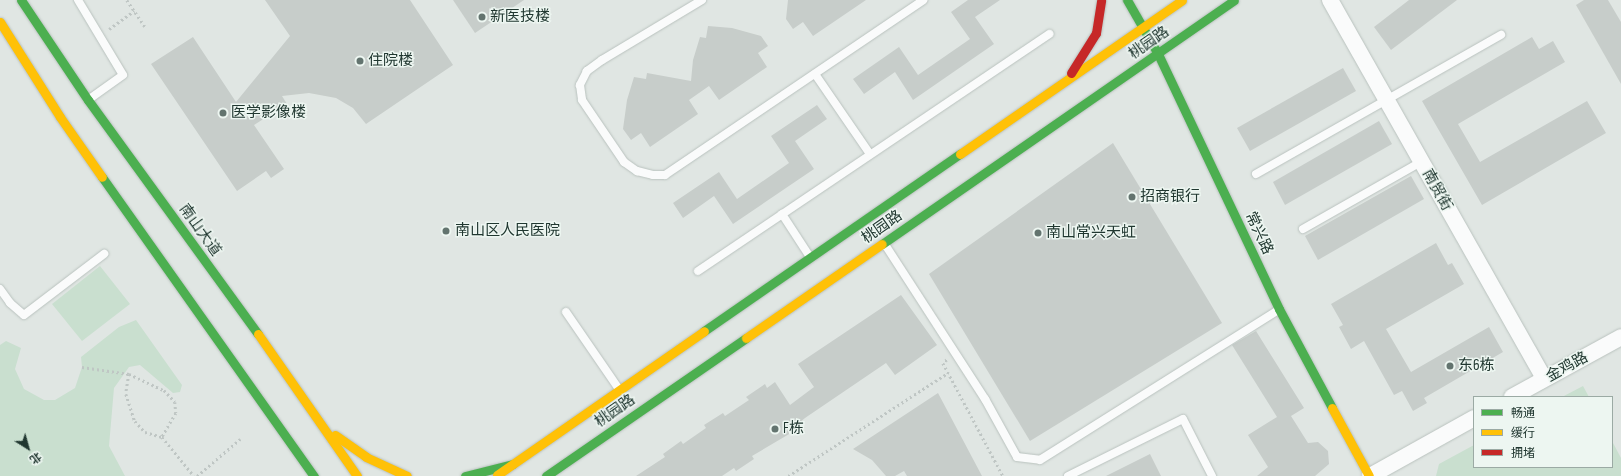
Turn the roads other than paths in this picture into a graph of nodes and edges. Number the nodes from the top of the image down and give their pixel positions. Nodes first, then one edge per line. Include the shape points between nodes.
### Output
1 (21, 0) edge
2 (78, 0) edge
3 (702, 0) edge
4 (923, 0) edge
5 (1101, 0) edge
6 (1127, 0) edge
7 (1182, 0) edge
8 (1234, 0) edge
9 (1330, 0) edge
10 (0, 22) edge
11 (1143, 29) junction
12 (1049, 34) dead end
13 (1502, 35) dead end
14 (1158, 54) junction
15 (815, 74) junction
16 (1065, 83) junction
17 (88, 100) junction
18 (1386, 100) junction
19 (870, 154) junction
20 (1421, 162) junction
21 (1256, 174) dead end
22 (782, 214) junction
23 (1303, 229) dead end
24 (883, 243) junction
25 (104, 254) dead end
26 (810, 257) junction
27 (698, 271) dead end
28 (0, 289) edge
29 (1279, 309) junction
30 (566, 312) dead end
31 (1621, 337) edge
32 (1544, 379) junction
33 (619, 390) junction
34 (1514, 396) edge
35 (316, 418) junction
36 (1473, 419) edge
37 (287, 439) junction
38 (513, 464) junction
39 (301, 476) edge
40 (314, 476) edge
41 (358, 476) edge
42 (407, 476) edge
43 (465, 476) edge
44 (496, 476) edge
45 (546, 476) edge
46 (1068, 476) edge
47 (1212, 476) edge
48 (1370, 476) edge

1 - 17 main road, 南山大道
2 - 17 lane via 124,75
3 - 15 lane via 602,60 588,71 580,85 582,100 624,162 637,171 665,175
4 - 15 lane
5 - 16 main road via 1096,33
6 - 11 main road, 常兴路
7 - 11 main road, 桃园路
8 - 14 main road, 桃园路
9 - 18 street, 南贸街
10 - 37 main road via 64,124
11 - 14 main road, 常兴路
11 - 16 main road, 桃园路
12 - 19 lane
13 - 18 lane
14 - 24 main road, 桃园路
14 - 29 main road, 常兴路
15 - 19 lane
16 - 26 main road, 桃园路
17 - 35 main road, 南山大道
18 - 20 street, 南贸街
18 - 21 lane
19 - 22 lane
20 - 23 lane
20 - 32 street, 南贸街
22 - 26 lane
22 - 27 lane
24 - 29 lane via 956,354 1017,457 1040,460
24 - 45 main road, 桃园路
25 - 28 lane via 24,315 10,303
26 - 33 main road, 桃园路
29 - 48 main road, 常兴路
30 - 33 lane
31 - 32 street, 金鸡路
32 - 34 street, 金鸡路
33 - 38 main road, 桃园路
35 - 41 main road, 南山大道
35 - 42 main road via 366,457
36 - 48 street
37 - 39 main road
37 - 40 main road
38 - 43 main road
38 - 44 main road, 桃园路
46 - 47 lane via 1183,419

